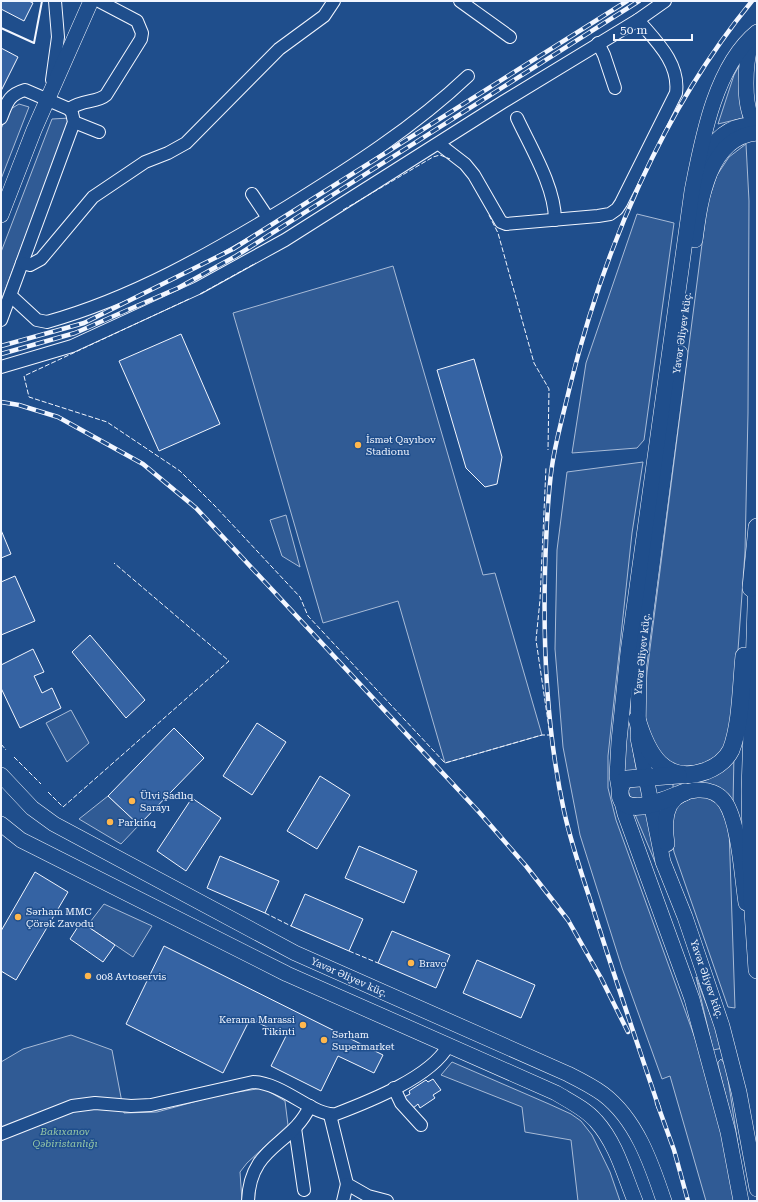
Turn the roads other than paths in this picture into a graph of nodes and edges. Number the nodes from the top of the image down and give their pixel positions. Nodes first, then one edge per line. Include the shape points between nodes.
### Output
1 (55, 1) edge
2 (91, 1) edge
3 (99, 1) edge
4 (334, 1) edge
5 (460, 1) edge
6 (665, 1) edge
7 (638, 20) junction
8 (756, 32) edge
9 (510, 38) dead end
10 (598, 44) junction
11 (468, 76) dead end
12 (615, 88) dead end
13 (48, 99) junction
14 (69, 109) junction
15 (1, 118) edge
16 (517, 118) dead end
17 (74, 122) junction
18 (756, 127) edge
19 (99, 132) dead end
20 (439, 144) junction
21 (696, 174) junction
22 (252, 194) dead end
23 (1, 215) edge
24 (268, 218) junction
25 (555, 220) junction
26 (22, 263) junction
27 (11, 296) junction
28 (1, 320) edge
29 (1, 367) edge
30 (757, 527) edge
31 (757, 576) edge
32 (637, 719) junction
33 (684, 775) junction
34 (1, 776) edge
35 (646, 776) junction
36 (685, 792) junction
37 (620, 794) junction
38 (651, 803) junction
39 (1, 824) edge
40 (685, 917) junction
41 (757, 970) edge
42 (757, 976) edge
43 (448, 1046) junction
44 (394, 1088) junction
45 (739, 1092) junction
46 (720, 1101) junction
47 (310, 1106) junction
48 (330, 1115) junction
49 (421, 1125) dead end
50 (295, 1128) junction
51 (1, 1134) edge
52 (347, 1184) junction
53 (757, 1189) edge
54 (304, 1190) dead end
55 (634, 1198) edge
56 (248, 1201) edge
57 (343, 1201) edge
58 (387, 1201) edge
59 (664, 1201) edge
60 (742, 1201) edge

1 - 13 street via 58,37
2 - 13 main road
3 - 14 street via 137,21 142,28 141,39 102,99 77,104
4 - 26 street via 324,16 279,49 186,143 168,153 150,158 105,187 85,204 41,259 30,265
5 - 9 street
6 - 7 street
7 - 10 street
7 - 25 street via 670,61 676,79 676,93 617,209 610,214
8 - 18 main road via 748,53 747,73 749,115
8 - 21 main road, Yavər Əliyev küç. via 736,54 724,78 706,127
10 - 12 street
10 - 20 street
11 - 24 street via 424,114 333,179
13 - 14 street
13 - 15 street via 25,90 15,93 8,100
13 - 23 main road
14 - 17 street
16 - 25 street via 550,192
17 - 19 street
17 - 26 street
18 - 21 main road via 739,126 718,138 711,145
18 - 32 main road, Yavər Əliyev küç. via 737,138 724,150 710,171 702,200 679,354 640,665
20 - 25 street via 470,170 501,222 506,224
20 - 29 street via 285,240 198,288 72,346
21 - 37 main road, Yavər Əliyev küç. via 627,659 617,760
22 - 24 street
24 - 27 street via 169,274 112,300 59,319 48,322 37,320
26 - 27 street
27 - 28 street
30 - 33 highway via 734,741 730,751 718,765 696,774
31 - 41 highway via 750,791 752,897
32 - 33 highway via 647,748 656,761 670,771
32 - 35 main road, Yavər Əliyev küç.
33 - 35 highway
34 - 59 main road, Yavər Əliyev küç. via 32,808 54,824 295,953 586,1083 602,1094 626,1119 639,1139
35 - 37 highway via 624,781
35 - 38 main road, Yavər Əliyev küç.
36 - 38 highway
36 - 40 main road via 670,805 665,826 669,855
36 - 42 main road via 710,791 724,800 729,808 738,847
37 - 38 highway via 629,806 637,807
37 - 46 main road, Yavər Əliyev küç. via 692,999
38 - 40 main road, Yavər Əliyev küç. via 662,862
39 - 43 main road via 21,840 169,916 287,974
40 - 45 main road, Yavər Əliyev küç. via 722,1026
43 - 44 street via 430,1068
43 - 55 main road via 556,1093 596,1120 613,1147
44 - 48 street
44 - 49 street via 401,1103
45 - 46 main road via 726,1057 721,1054 715,1056 713,1066
45 - 53 main road, Yavər Əliyev küç.
46 - 60 main road, Yavər Əliyev küç.
47 - 48 street
47 - 50 street
47 - 51 street via 270,1084 253,1082 151,1104 131,1106 95,1103 72,1106
48 - 52 street
50 - 54 street
50 - 56 street via 260,1159 252,1174
52 - 57 street
52 - 58 street via 368,1196

